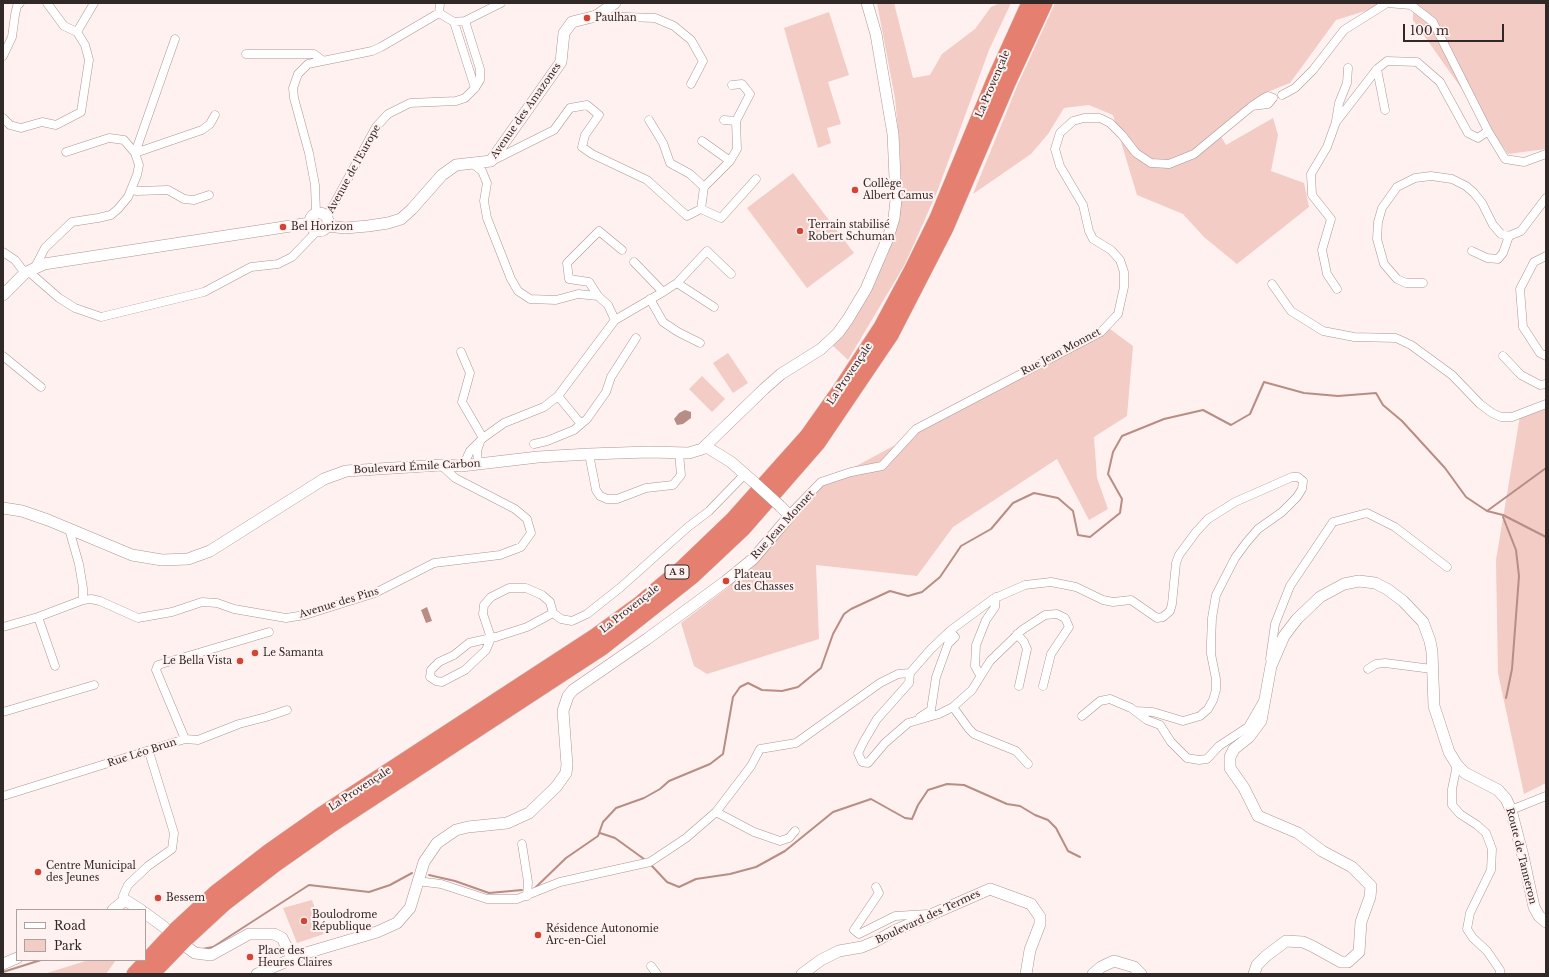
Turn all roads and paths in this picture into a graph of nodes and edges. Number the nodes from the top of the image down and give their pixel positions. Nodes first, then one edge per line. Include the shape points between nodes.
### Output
1 (20, 3) edge
2 (47, 3) edge
3 (94, 3) edge
4 (440, 3) edge
5 (502, 3) edge
6 (615, 3) edge
7 (867, 3) edge
8 (1029, 3) edge
9 (1045, 3) edge
10 (439, 13) junction
11 (596, 16) junction
12 (464, 21) junction
13 (454, 22) junction
14 (77, 32) junction
15 (175, 39) dead end
16 (246, 54) dead end
17 (3, 56) edge
18 (322, 60) junction
19 (1348, 68) dead end
20 (1377, 69) junction
21 (691, 84) dead end
22 (732, 85) dead end
23 (475, 88) junction
24 (1385, 110) dead end
25 (215, 115) dead end
26 (3, 118) edge
27 (649, 120) dead end
28 (724, 120) dead end
29 (736, 121) junction
30 (1336, 122) junction
31 (1488, 131) junction
32 (702, 141) dead end
33 (66, 152) dead end
34 (134, 153) junction
35 (1546, 154) edge
36 (491, 161) junction
37 (730, 161) junction
38 (473, 164) junction
39 (756, 179) dead end
40 (704, 187) junction
41 (132, 190) junction
42 (209, 195) dead end
43 (1546, 198) edge
44 (701, 209) junction
45 (316, 213) junction
46 (328, 221) junction
47 (313, 227) junction
48 (1509, 236) junction
49 (622, 250) dead end
50 (1472, 250) dead end
51 (3, 252) edge
52 (1546, 256) edge
53 (634, 262) dead end
54 (29, 270) junction
55 (731, 274) dead end
56 (1423, 283) dead end
57 (677, 284) junction
58 (1272, 284) dead end
59 (1337, 289) dead end
60 (663, 292) junction
61 (3, 295) edge
62 (598, 296) junction
63 (650, 299) junction
64 (714, 307) dead end
65 (615, 320) junction
66 (636, 338) dead end
67 (700, 343) dead end
68 (461, 352) dead end
69 (3, 356) edge
70 (1503, 356) dead end
71 (1546, 356) edge
72 (1546, 384) edge
73 (41, 387) dead end
74 (558, 396) junction
75 (1546, 404) edge
76 (581, 424) junction
77 (483, 438) junction
78 (534, 444) dead end
79 (705, 446) junction
80 (679, 453) junction
81 (589, 454) junction
82 (478, 464) junction
83 (441, 465) junction
84 (463, 466) junction
85 (745, 474) junction
86 (3, 508) edge
87 (788, 516) junction
88 (69, 529) junction
89 (1447, 567) dead end
90 (996, 597) junction
91 (83, 600) junction
92 (553, 613) junction
93 (38, 617) junction
94 (3, 627) edge
95 (950, 631) junction
96 (269, 632) dead end
97 (1017, 634) junction
98 (491, 638) junction
99 (55, 666) dead end
100 (1271, 666) junction
101 (1368, 669) dead end
102 (1432, 669) junction
103 (910, 673) junction
104 (980, 675) junction
105 (94, 685) dead end
106 (1019, 686) dead end
107 (1043, 686) dead end
108 (1267, 698) junction
109 (953, 707) junction
110 (286, 710) dead end
111 (1136, 711) junction
112 (3, 712) edge
113 (1082, 716) dead end
114 (915, 721) junction
115 (185, 739) junction
116 (149, 752) junction
117 (1028, 764) dead end
118 (1457, 765) junction
119 (3, 796) edge
120 (1546, 796) edge
121 (1511, 810) junction
122 (716, 812) junction
123 (795, 831) dead end
124 (522, 844) dead end
125 (417, 881) junction
126 (876, 887) dead end
127 (527, 896) junction
128 (125, 900) junction
129 (115, 909) edge
130 (139, 909) edge
131 (146, 914) edge
132 (934, 914) junction
133 (1546, 922) edge
134 (164, 927) dead end
135 (188, 948) dead end
136 (293, 959) junction
137 (651, 966) dead end
138 (134, 974) edge
139 (152, 974) edge
140 (257, 974) edge
141 (657, 974) edge
142 (802, 974) edge
143 (1026, 974) edge
144 (1093, 974) edge
145 (1141, 974) edge
146 (1254, 974) edge
147 (1500, 974) edge

1 - 17 street via 17,6 12,37
2 - 14 street via 64,26
3 - 14 street
4 - 10 street
5 - 12 street
6 - 11 street, Avenue des Amazones
7 - 79 street via 876,34 893,134 896,200 888,238 863,294 838,333 821,349 781,374
8 - 138 highway, La Provençale / A 8 via 937,218 881,327 807,436 732,520 683,567 595,636 268,852 216,892 175,930
9 - 139 highway, La Provençale / A 8 via 946,228 891,335 818,443 752,518 693,576 602,648 276,864 224,904
10 - 13 street
10 - 18 street via 372,51
11 - 21 street via 655,18 674,26 691,40 703,61
11 - 36 street, Avenue des Amazones via 572,22 564,33 561,62
12 - 13 street
12 - 23 street via 480,70 480,80
13 - 23 street
14 - 26 street via 86,45 88,60 81,112 56,125 42,122 20,128 10,125
15 - 34 street
16 - 18 street via 314,54
18 - 45 street via 303,68 293,88 310,153
19 - 30 street via 1347,83 1339,103
20 - 24 street
20 - 30 street
20 - 31 street via 1387,61 1417,62 1440,82 1468,132 1478,138
22 - 29 street via 742,84 750,94
23 - 46 street, Avenue de l'Europe via 465,98 456,101 410,103 388,114 376,127
25 - 34 street via 210,124 202,130
27 - 40 street via 663,143 670,163 690,174
28 - 29 street
29 - 37 street via 737,148
30 - 59 street via 1327,147 1311,174 1312,195 1331,220 1322,250 1327,274
31 - 35 street, Rue Jean Monnet via 1505,159 1524,162
31 - 87 street, Rue Jean Monnet via 1433,22 1412,5 1387,3 1344,30 1313,70 1295,88 1268,104 1252,106 1194,154 1169,164 1151,163 1141,157 1110,123 1100,118 1073,121 1060,133 1055,149 1060,166 1084,205 1093,239 1111,250 1120,260 1124,272 1124,287 1118,314 1101,332 916,428 882,466 851,472 821,482
32 - 37 street
33 - 34 street via 109,138 124,140
34 - 41 street via 139,165
36 - 38 street, Avenue des Amazones
36 - 44 street via 554,130 570,108 587,105 599,114 582,147 647,180 687,216
37 - 40 street
38 - 46 street, Avenue des Amazones via 456,165 451,168 401,219 353,227
38 - 62 street via 482,171 487,183 484,201 487,218 518,291 530,299 556,300 578,294
39 - 44 street via 721,218
40 - 44 street
41 - 42 street via 168,190 184,199 194,200
41 - 54 street via 118,210 111,215 72,222 68,225 45,248
43 - 48 street via 1521,230
45 - 46 street via 322,213
45 - 47 street via 311,217
46 - 47 street via 322,231
47 - 54 street via 44,264
47 - 54 street via 292,257 278,264 251,267 204,292 101,317 70,305
48 - 50 street via 1504,253 1498,259 1488,258
48 - 56 street via 1501,234 1493,225 1482,203 1466,186 1452,179 1431,176 1405,182 1397,187 1382,208 1377,239 1384,264 1397,279 1406,283
49 - 62 street via 599,231 567,263 569,279 589,282
51 - 54 street
52 - 71 street via 1534,262 1520,289 1523,327 1540,353
53 - 60 street
54 - 61 street
55 - 57 street via 707,251
57 - 60 street
57 - 64 street
58 - 75 street via 1291,311 1323,331 1354,337 1396,338 1411,345 1452,375 1480,404 1501,417 1512,417
60 - 63 street
62 - 65 street via 608,305
63 - 65 street
63 - 67 street via 663,322
65 - 74 street
66 - 76 street via 611,377 606,392
68 - 77 street via 470,373 462,402
69 - 73 street
70 - 72 street via 1521,375 1540,385
74 - 76 street
74 - 77 street via 544,407 504,422
76 - 78 street via 547,441
77 - 82 street via 476,452
77 - 84 street via 470,451
79 - 80 street, Boulevard Émile Carbon via 696,451
79 - 85 street via 708,450 725,457
80 - 81 street, Boulevard Émile Carbon
80 - 81 street via 681,474 673,485 646,488 617,500 600,496 596,490
81 - 82 street, Boulevard Émile Carbon
82 - 84 street, Boulevard Émile Carbon
83 - 84 street, Boulevard Émile Carbon
83 - 88 street, Boulevard Émile Carbon via 346,471 324,480 210,551 188,559 162,560 132,554
83 - 91 street, Avenue des Pins via 455,478 515,509 527,519 531,533 521,547 500,555 434,563 375,593 305,615 286,618 202,602 172,612 138,618 100,601
85 - 87 street, bridge
85 - 92 street via 709,511 603,602 572,621 562,619
86 - 88 street, Boulevard Émile Carbon via 22,511
87 - 125 street, Rue Jean Monnet via 758,553 735,574 573,690 563,711 566,773 556,787 529,813 514,821 456,830 437,842 428,854
88 - 91 street via 81,576
89 - 100 street via 1395,527 1367,513 1333,522 1290,586 1273,634
90 - 95 street
90 - 104 street via 995,607 986,620 976,645 975,666
90 - 111 street via 1025,585 1051,582 1076,587 1104,600 1131,600 1156,618 1163,617 1170,611 1172,604 1179,555 1208,520 1235,502 1292,477 1298,477 1303,481 1297,497 1282,512 1258,529 1246,543 1235,558 1216,595 1211,642 1216,690 1208,709 1200,716 1183,721 1153,712
91 - 93 street, Avenue des Pins
92 - 98 street via 527,627
92 - 98 street via 550,602 542,595 526,588 509,588 497,593 484,604 483,614
93 - 94 street, Avenue des Pins
93 - 99 street
95 - 103 street
95 - 114 street via 955,637 948,644 936,677 931,710
96 - 115 street, Rue Léo Brun via 158,664 156,670
97 - 104 street
97 - 106 street via 1027,649
97 - 107 street via 1034,620 1045,615 1057,614 1065,618 1069,627 1051,654
98 - 98 street via 486,650 465,670 442,682 430,677 431,670 439,662 454,655 469,643
100 - 102 street via 1284,636 1310,606 1332,589 1344,584 1366,581 1387,589 1423,622 1430,641
100 - 108 street
101 - 102 street via 1376,664 1385,663
102 - 118 street via 1434,706 1449,752
103 - 114 street via 909,683 877,719 864,741 858,753 862,762 868,763 891,738 908,723
103 - 122 street via 898,674 880,683 796,743 760,749 751,766
104 - 109 street via 972,690
105 - 112 street
108 - 111 street via 1262,701 1248,727 1219,746 1207,759 1199,760 1187,758 1171,742 1160,725 1147,720
108 - 146 street via 1261,721 1234,749 1230,757 1230,768 1244,788 1258,816 1298,833 1322,851 1352,867 1371,886 1361,922 1359,952 1354,958 1348,962 1341,962 1303,942 1286,941 1257,965
109 - 114 street
109 - 117 street via 974,734 1016,752
110 - 115 street via 198,740
111 - 113 street via 1110,699 1100,701
115 - 116 street, Rue Léo Brun
116 - 119 street, Rue Léo Brun
116 - 128 street via 174,834 172,849 148,866 128,885 123,896
118 - 121 street, Route de Tanneron via 1465,773 1498,790
118 - 147 street via 1452,805 1486,833 1492,849 1491,870 1470,913 1467,929 1487,951
120 - 121 street
121 - 133 street, Route de Tanneron via 1534,907
122 - 123 street via 754,832 780,841 789,838
122 - 127 street via 686,838 650,862 560,882
124 - 127 street via 528,882
125 - 127 street via 446,886 487,899 518,899
125 - 136 street, Rue Jean Monnet via 410,908 397,923
126 - 132 street via 879,892 854,930 859,934 895,916
128 - 129 street
128 - 130 street
131 - 134 street
132 - 142 street, Boulevard des Termes via 862,947 839,951
132 - 143 street, Boulevard des Termes via 990,888 1031,904 1040,917 1040,924 1030,950
135 - 136 street via 195,953 212,955 249,934 274,934 282,938
136 - 140 street, Rue Jean Monnet
137 - 141 street
144 - 145 street via 1114,961 1134,967

